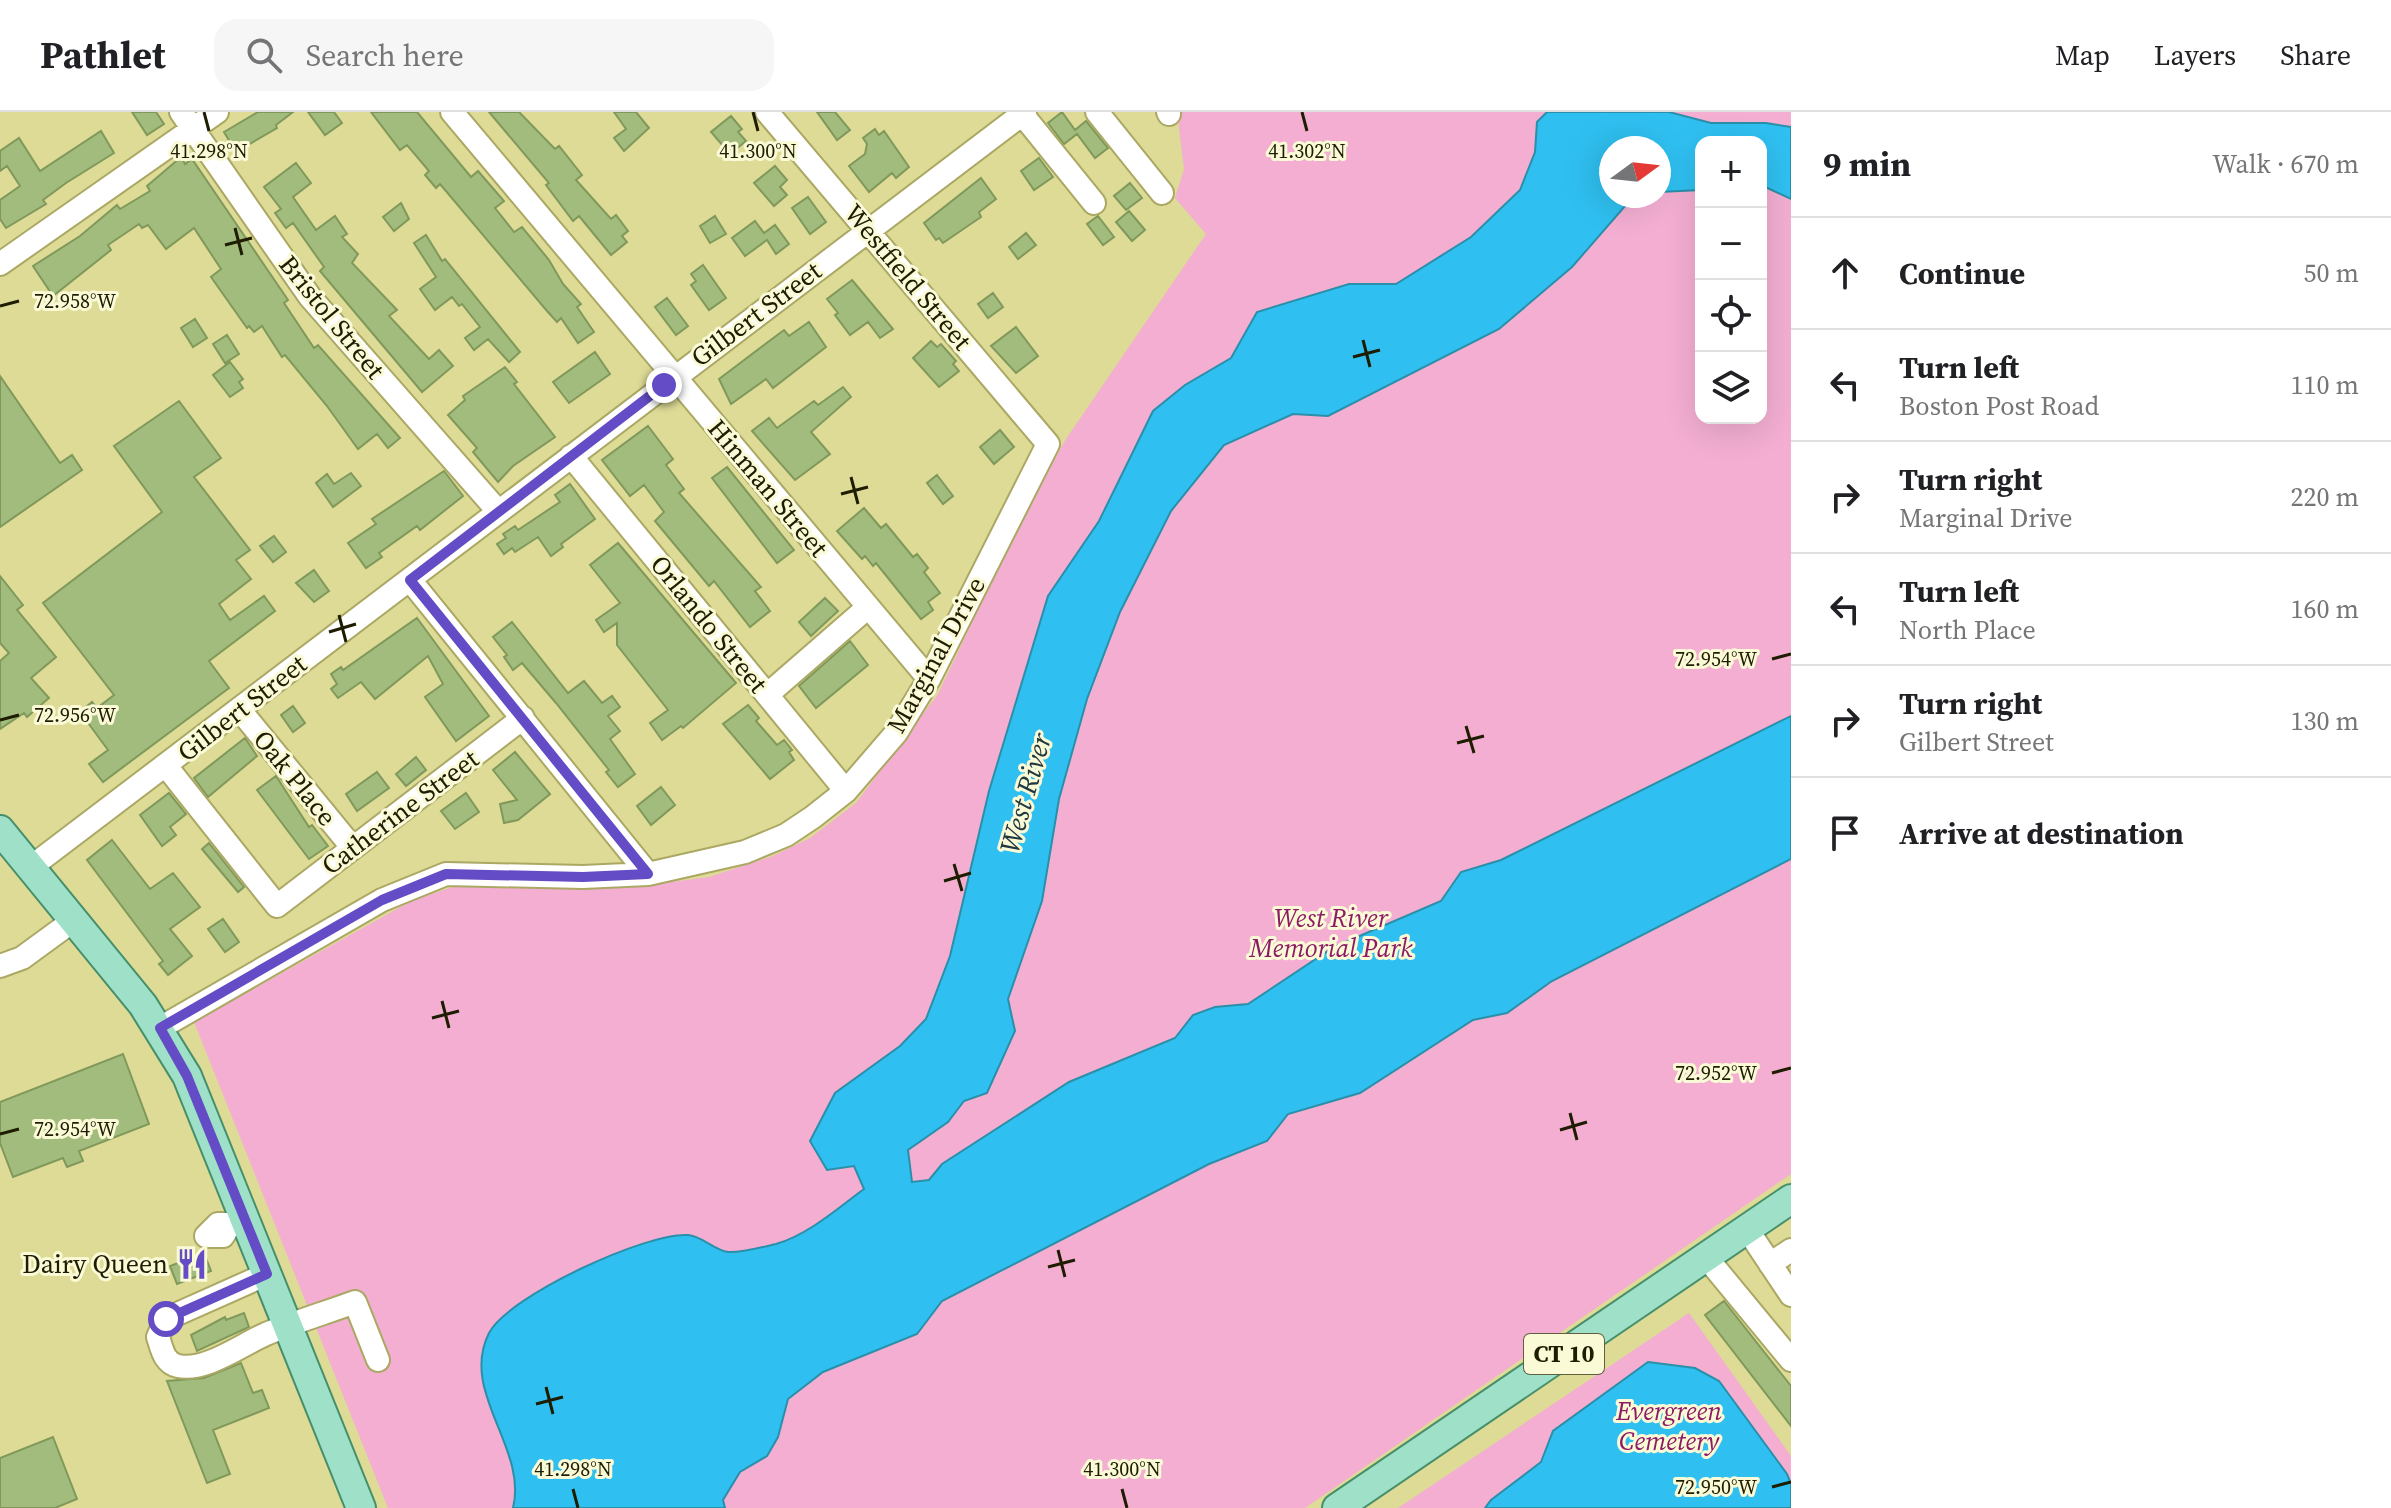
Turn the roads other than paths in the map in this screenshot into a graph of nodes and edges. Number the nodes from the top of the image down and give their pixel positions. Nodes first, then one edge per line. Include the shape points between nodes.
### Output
1 (217, 112) edge
2 (452, 112) edge
3 (767, 112) edge
4 (1097, 112) edge
5 (1024, 113) edge
6 (187, 121) edge
7 (1162, 193) dead end
8 (1094, 203) dead end
9 (868, 229) junction
10 (0, 264) edge
11 (675, 376) junction
12 (1048, 444) joint
13 (571, 456) junction
14 (498, 511) junction
15 (410, 580) junction
16 (867, 608) junction
17 (929, 679) junction
18 (767, 695) junction
19 (239, 709) junction
20 (523, 718) junction
21 (166, 766) junction
22 (846, 791) junction
23 (0, 830) edge
24 (352, 847) junction
25 (31, 867) junction
26 (648, 874) junction
27 (74, 920) junction
28 (0, 966) edge
29 (160, 1028) junction
30 (1791, 1199) edge
31 (1747, 1229) junction
32 (1791, 1250) edge
33 (1706, 1257) junction
34 (1770, 1264) junction
35 (267, 1274) junction
36 (1791, 1295) edge
37 (288, 1326) junction
38 (378, 1360) dead end
39 (1791, 1360) edge
40 (361, 1508) edge
41 (1337, 1508) edge

1 - 6 street
2 - 11 street, Hinman Street
3 - 9 street, Westfield Street
4 - 7 street
5 - 8 street
5 - 9 street, Gilbert Street
6 - 10 street
6 - 14 street, Bristol Street via 310,297
9 - 11 street, Gilbert Street
9 - 12 street, Westfield Street
11 - 13 street, Gilbert Street
11 - 16 street, Hinman Street
12 - 17 street, Marginal Drive
13 - 14 street, Gilbert Street
13 - 18 street, Orlando Street
14 - 15 street, Gilbert Street
15 - 19 street, Gilbert Street
15 - 20 street
16 - 17 street, Hinman Street
16 - 18 street
17 - 22 street, Marginal Drive via 896,733
18 - 22 street, Orlando Street
19 - 21 street, Gilbert Street
19 - 24 street, Oak Place
20 - 24 street, Catherine Street
20 - 26 street
21 - 24 street, Catherine Street via 277,906
21 - 25 street, Gilbert Street
22 - 26 street, Marginal Drive via 786,835 745,852
23 - 25 main road
25 - 27 main road
26 - 29 street, Marginal Drive via 446,874 382,900
27 - 28 street via 22,958
27 - 29 main road
29 - 35 main road via 187,1076 238,1225
30 - 31 main road, CT 10
31 - 33 main road, CT 10
31 - 34 street
32 - 34 street
33 - 39 street
33 - 41 main road, CT 10
34 - 36 street
35 - 37 main road
35 - 37 street via 166,1319 158,1337 166,1360 186,1367
37 - 38 street via 355,1302
37 - 40 main road

